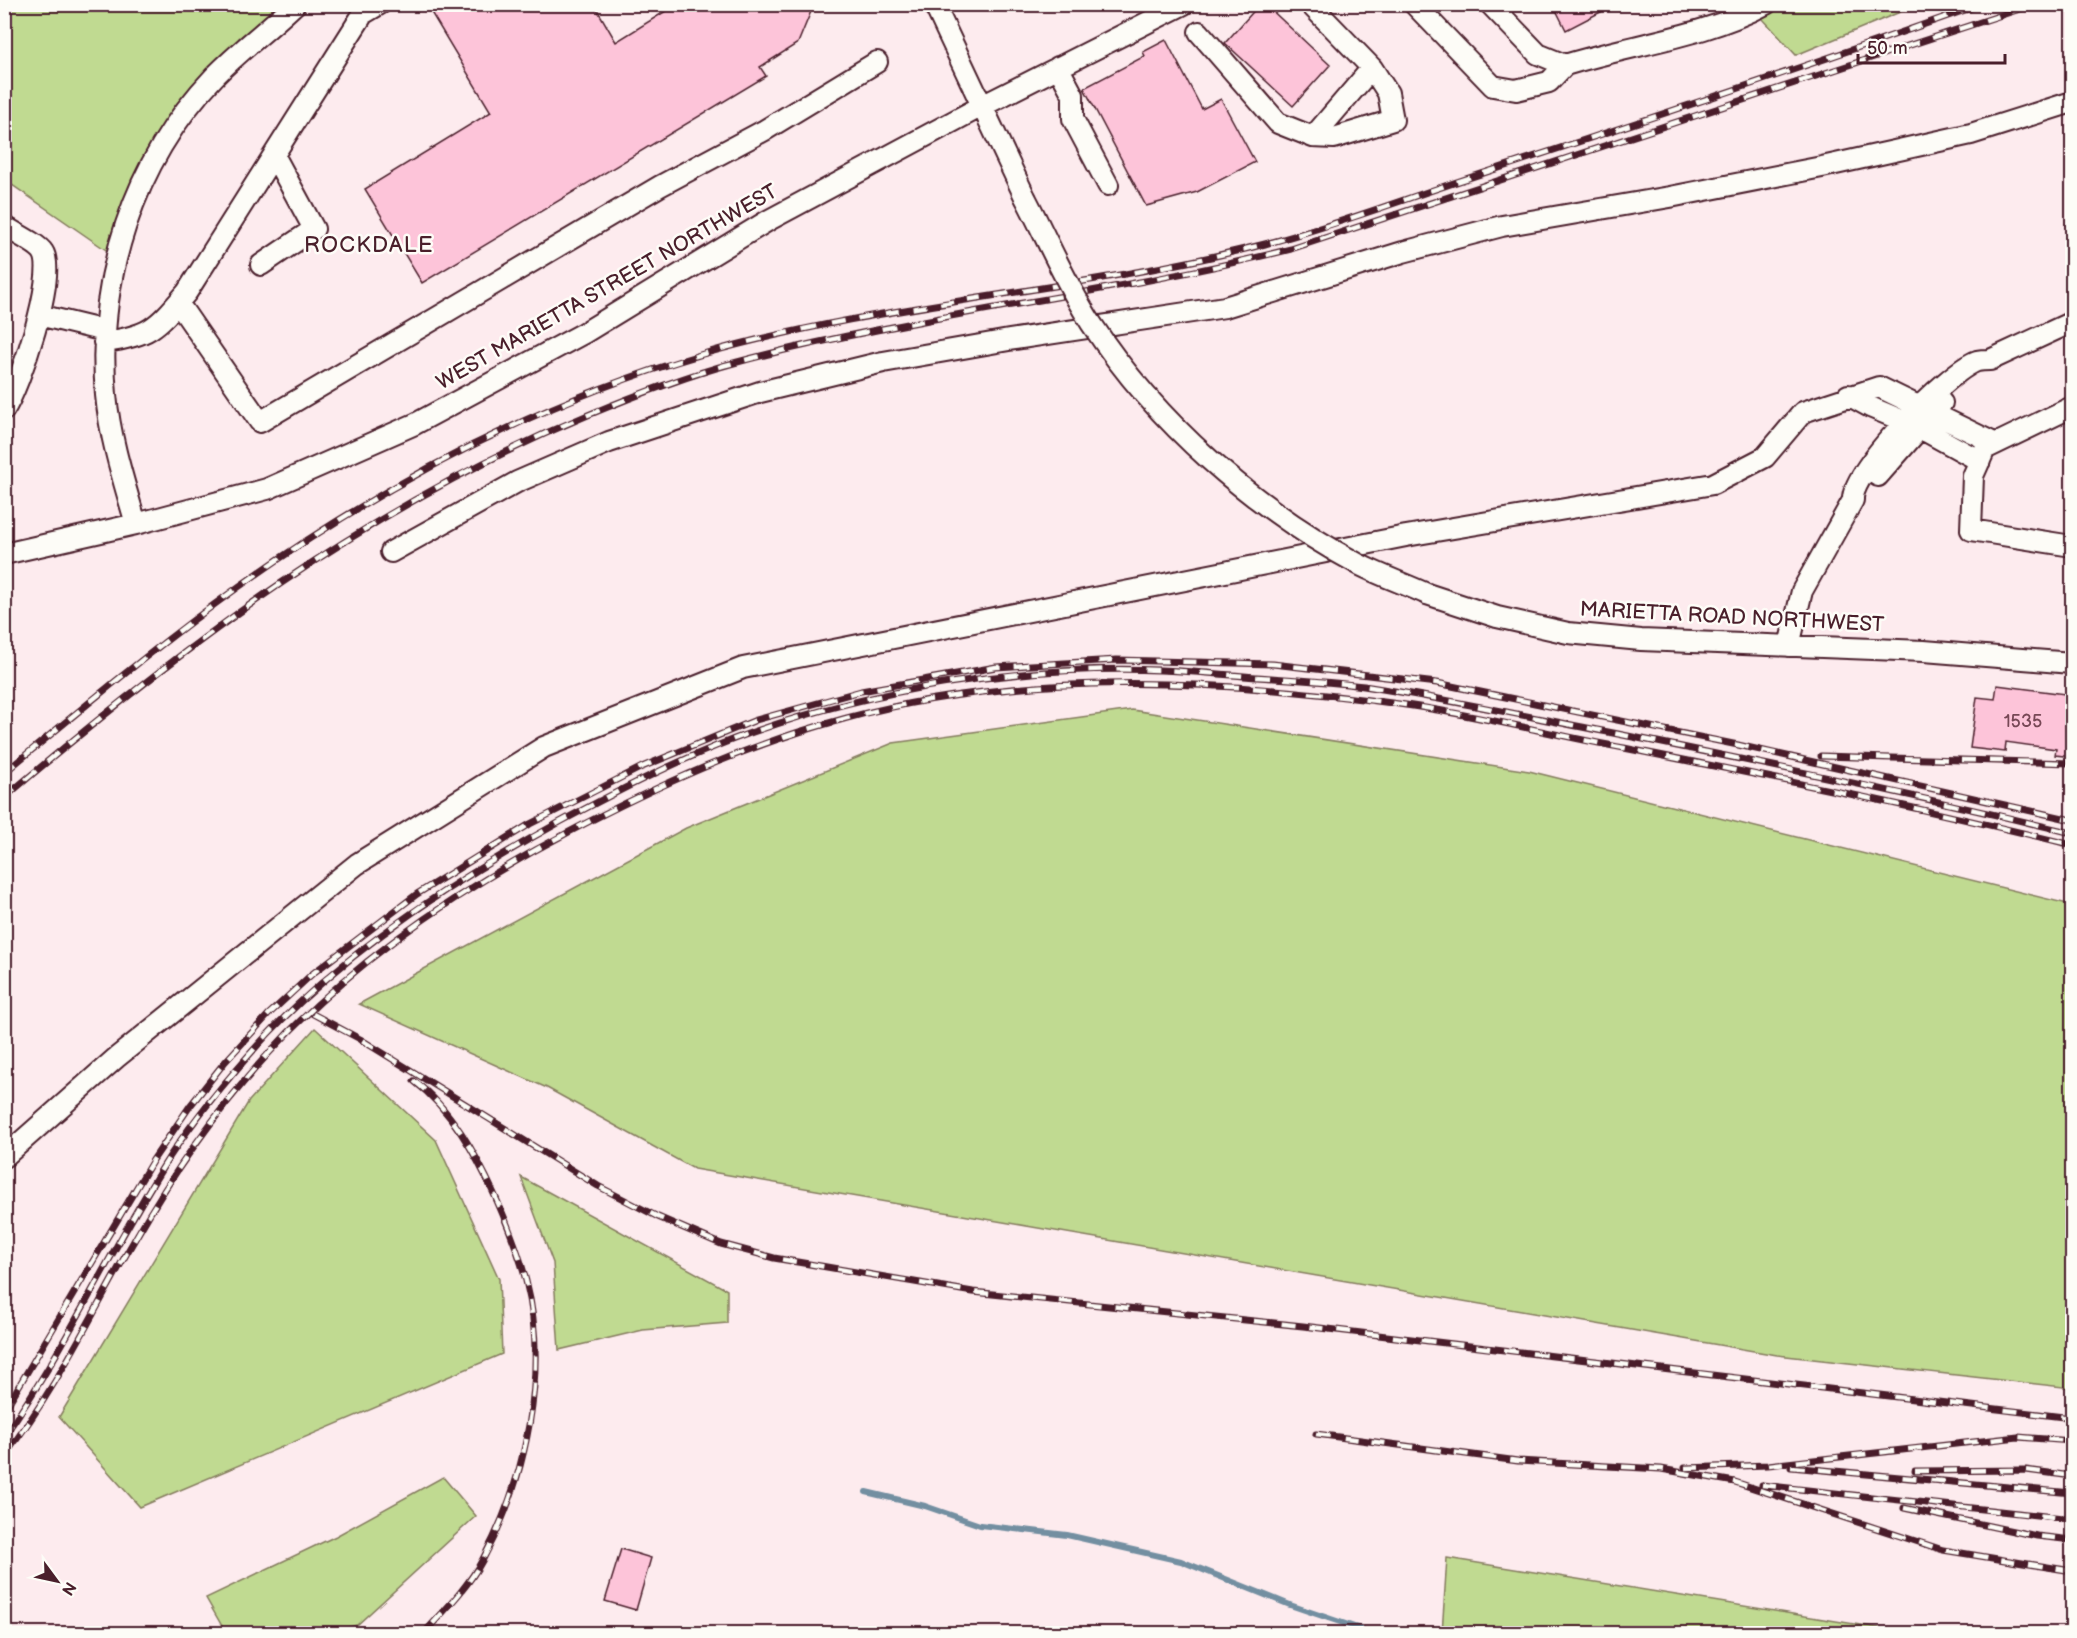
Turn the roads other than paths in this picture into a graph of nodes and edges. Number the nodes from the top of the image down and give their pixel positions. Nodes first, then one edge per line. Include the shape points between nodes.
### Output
1 (296, 4) edge
2 (380, 4) edge
3 (934, 4) edge
4 (1184, 4) edge
5 (1310, 4) edge
6 (1414, 4) edge
7 (1490, 4) edge
8 (1766, 4) edge
9 (1199, 32) dead end
10 (877, 62) dead end
11 (1565, 65) junction
12 (1058, 68) junction
13 (1372, 68) junction
14 (2073, 102) edge
15 (982, 106) junction
16 (1313, 137) junction
17 (274, 155) junction
18 (1108, 185) dead end
19 (4, 226) edge
20 (261, 265) dead end
21 (178, 303) junction
22 (39, 315) junction
23 (2073, 322) edge
24 (104, 337) junction
25 (1848, 395) junction
26 (2073, 407) edge
27 (1927, 409) junction
28 (4, 410) edge
29 (1913, 424) junction
30 (1994, 443) junction
31 (1980, 461) junction
32 (136, 524) junction
33 (2073, 546) edge
34 (391, 552) dead end
35 (4, 554) edge
36 (1789, 646) junction
37 (2073, 663) edge
38 (4, 1157) edge

1 - 24 street via 214,77 175,125 147,172 123,229 110,281
2 - 17 street via 363,14
3 - 15 street, MARIETTA ROAD NORTHWEST
4 - 12 street, WEST MARIETTA STREET NORTHWEST
5 - 13 street
6 - 11 street via 1492,86 1515,90 1549,82
7 - 11 street via 1538,54
8 - 11 street via 1742,18
9 - 16 street via 1278,123
10 - 21 street via 260,423
12 - 15 street, WEST MARIETTA STREET NORTHWEST
12 - 18 street via 1073,95 1073,119
13 - 16 street
13 - 16 street via 1388,93 1393,120 1334,138
14 - 34 street via 1971,134 1833,164 1502,226 1225,307 1009,339 760,392 609,442 517,482
15 - 32 street, WEST MARIETTA STREET NORTHWEST via 769,220 584,333 416,423 267,489
15 - 36 street, MARIETTA ROAD NORTHWEST, bridge via 1090,322 1143,393 1220,470 1306,533 1361,565 1427,594 1497,617 1569,633
17 - 20 street via 314,229
17 - 21 street
19 - 22 street via 43,251 48,268 45,300
21 - 24 street via 158,325 135,338
22 - 24 street
22 - 28 street
23 - 27 street via 1990,360 1982,371
24 - 32 street via 106,397 114,444
25 - 27 street via 1879,387
25 - 29 street
25 - 38 street via 1803,412 1765,457 1713,484 1406,536 743,668 544,747 357,864 116,1058
26 - 30 street
27 - 29 street
27 - 30 street
29 - 31 street
29 - 36 street via 1878,454 1852,492 1853,500 1802,591
30 - 31 street via 1985,449
31 - 33 street via 1973,476 1971,530
32 - 35 street, WEST MARIETTA STREET NORTHWEST
36 - 37 street, MARIETTA ROAD NORTHWEST via 1924,651

